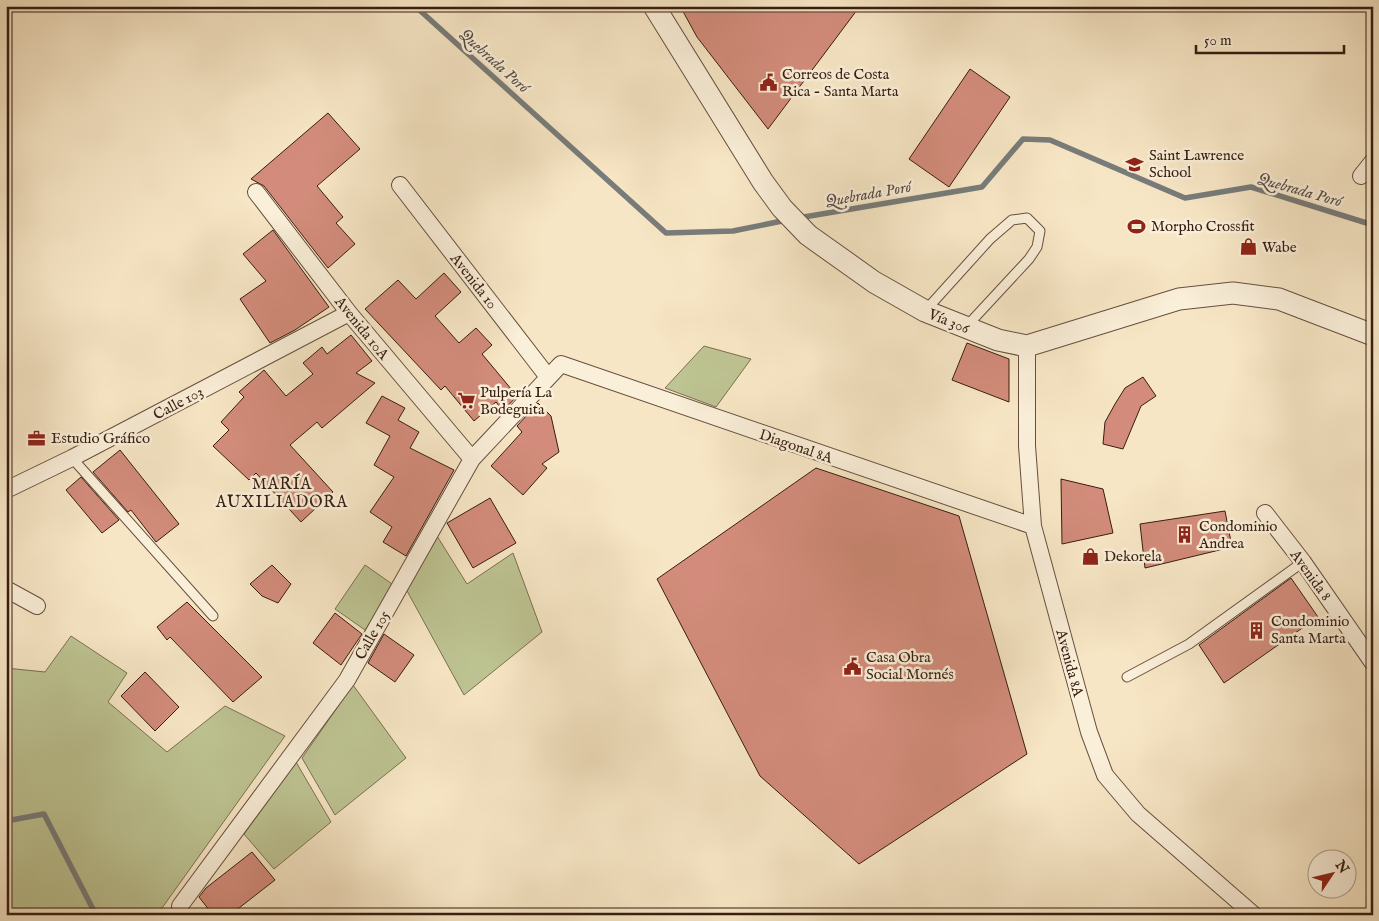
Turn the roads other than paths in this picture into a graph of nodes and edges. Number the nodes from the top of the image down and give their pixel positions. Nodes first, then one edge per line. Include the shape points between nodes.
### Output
1 (654, 6) edge
2 (1373, 162) edge
3 (1361, 176) dead end
4 (400, 185) dead end
5 (256, 192) dead end
6 (924, 311) junction
7 (349, 313) junction
8 (965, 328) junction
9 (1373, 334) edge
10 (1027, 346) junction
11 (561, 364) joint
12 (548, 377) junction
13 (72, 458) junction
14 (472, 459) junction
15 (6, 490) edge
16 (1265, 513) dead end
17 (1033, 526) junction
18 (1303, 562) junction
19 (6, 589) edge
20 (38, 606) dead end
21 (213, 616) dead end
22 (1373, 663) edge
23 (1127, 676) dead end
24 (180, 906) dead end
25 (1254, 915) edge

1 - 6 street, Vía 306 via 762,182 782,208 808,235 874,282
2 - 3 street
4 - 12 street, Avenida 10
5 - 7 street, Avenida 10A
6 - 8 street, Vía 306
6 - 8 lane via 997,233 1012,220 1027,218 1040,231 1037,247 1029,260
7 - 13 street, Calle 103
7 - 14 street, Avenida 10A
8 - 10 street, Vía 306
9 - 10 street, Vía 306 via 1279,299 1233,293 1179,299
10 - 17 street, Avenida 8A via 1027,446
11 - 12 street, Calle 105
11 - 17 street, Diagonal 8A
12 - 14 street, Calle 105
13 - 15 street, Calle 103
13 - 21 lane
14 - 24 street, Calle 105 via 347,680
16 - 18 street, Avenida 8
17 - 25 street, Avenida 8A via 1089,732 1105,774 1138,814
18 - 22 street, Avenida 8
18 - 23 lane via 1189,644
19 - 20 street

